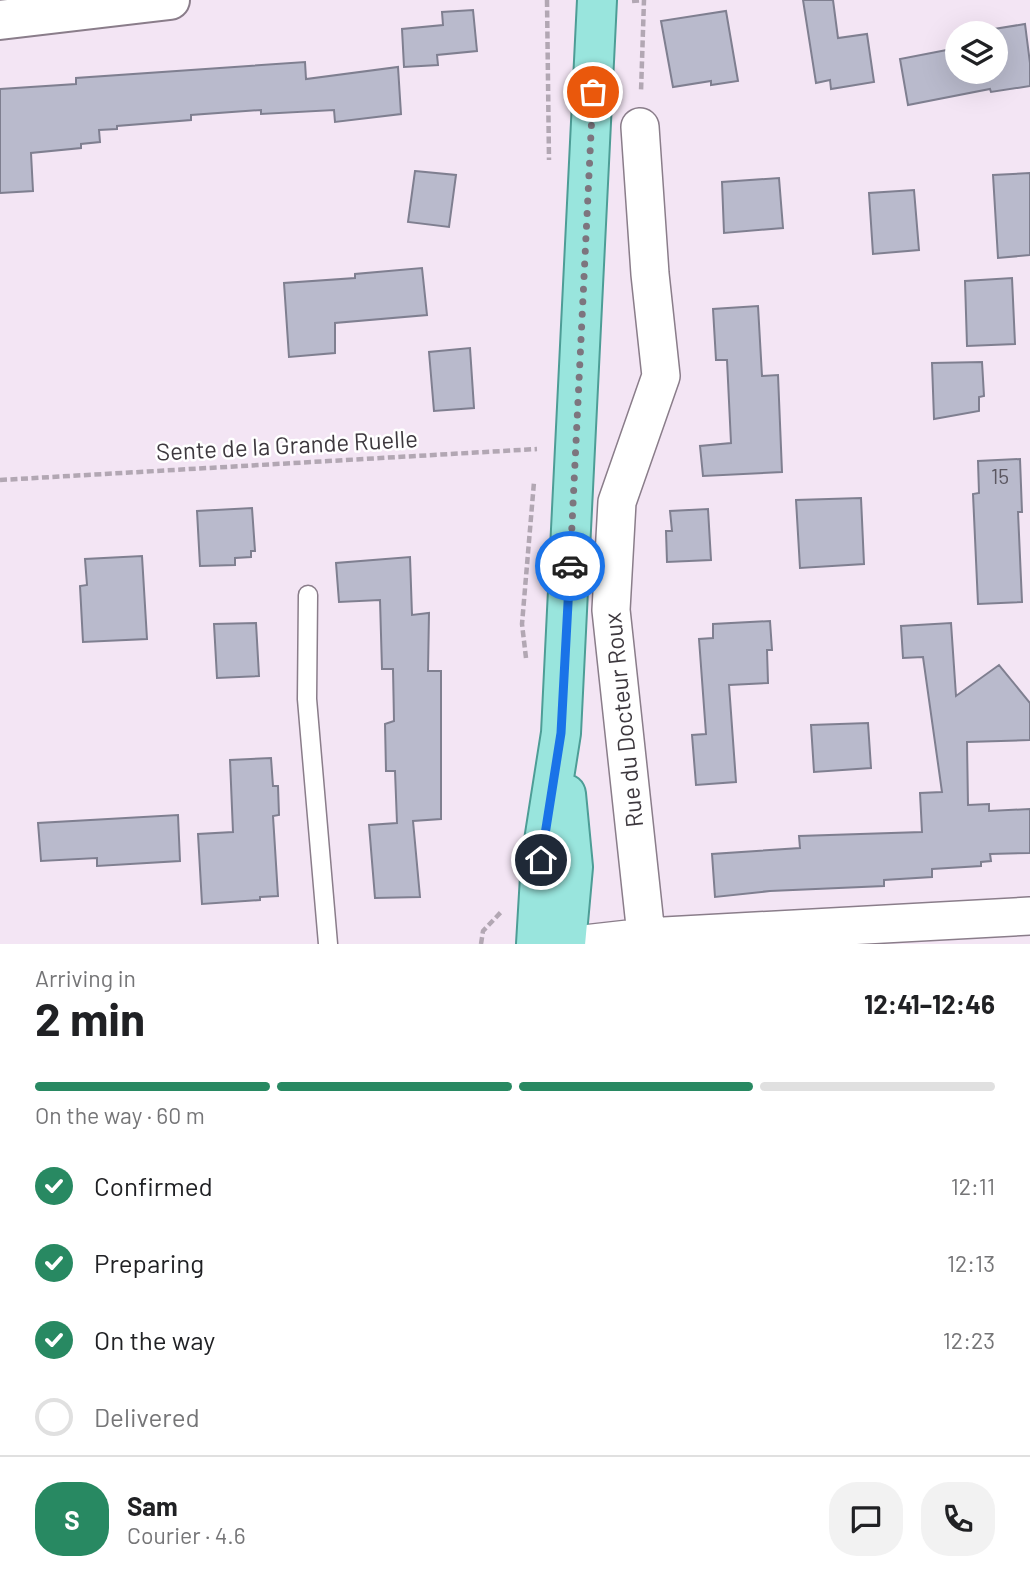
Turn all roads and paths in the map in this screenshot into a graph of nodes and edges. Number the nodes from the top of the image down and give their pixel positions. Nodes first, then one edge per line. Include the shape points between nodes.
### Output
1 (170, 0) edge
2 (547, 0) edge
3 (597, 0) edge
4 (0, 20) edge
5 (640, 127) dead end
6 (549, 169) dead end
7 (540, 457) dead end
8 (536, 475) dead end
9 (0, 480) edge
10 (308, 595) dead end
11 (526, 662) dead end
12 (561, 733) junction
13 (506, 907) dead end
14 (1030, 916) edge
15 (647, 941) edge
16 (328, 944) edge
17 (481, 944) edge
18 (536, 944) edge
19 (566, 944) edge
20 (584, 944) edge

1 - 4 street
2 - 6 path
3 - 12 main road
5 - 15 street, Rue du Docteur Roux via 661,376 617,502 611,610
7 - 9 path, Sente de la Grande Ruelle via 541,449
8 - 11 path via 522,624
10 - 16 lane via 307,699
12 - 18 main road via 541,860
12 - 19 main road via 573,867
13 - 17 path via 483,931
14 - 15 street
15 - 20 street

